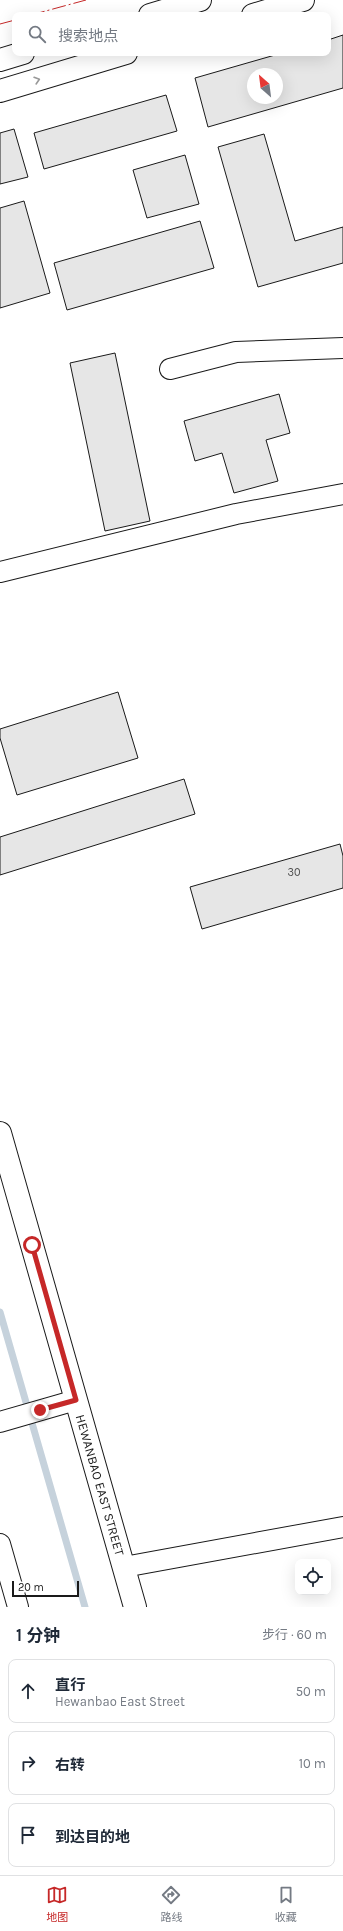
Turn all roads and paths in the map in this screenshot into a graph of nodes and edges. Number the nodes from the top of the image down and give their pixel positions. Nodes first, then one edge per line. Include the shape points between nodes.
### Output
1 (200, 0) edge
2 (303, 0) edge
3 (160, 12) edge
4 (263, 12) edge
5 (13, 56) edge
6 (116, 56) edge
7 (0, 60) edge
8 (0, 91) edge
9 (343, 348) edge
10 (170, 369) dead end
11 (343, 494) edge
12 (0, 572) edge
13 (0, 1133) edge
14 (76, 1400) junction
15 (4, 1420) edge
16 (343, 1527) edge
17 (0, 1544) edge
18 (124, 1567) junction
19 (18, 1607) edge
20 (135, 1607) edge

1 - 3 street
2 - 4 street
5 - 7 street
8 -> 6 street
9 - 10 street via 236,352
11 - 12 street via 236,514
13 - 14 street, HEWANBAO EAST STREET
14 - 15 street
14 - 18 street, HEWANBAO EAST STREET
16 - 18 street
17 - 19 street
18 - 20 street, HEWANBAO EAST STREET

